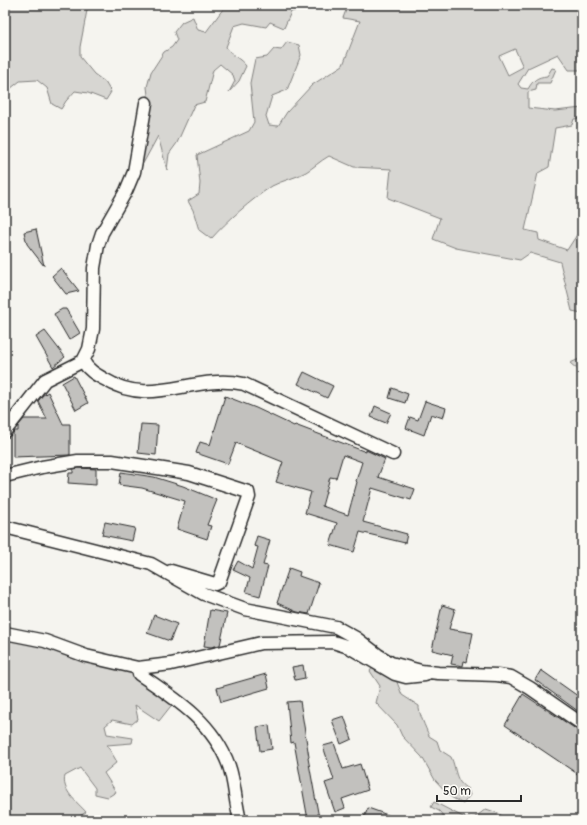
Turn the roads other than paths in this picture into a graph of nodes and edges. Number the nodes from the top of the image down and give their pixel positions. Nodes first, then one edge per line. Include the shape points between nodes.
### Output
1 (146, 103) dead end
2 (83, 361) junction
3 (5, 431) edge
4 (393, 454) dead end
5 (5, 476) edge
6 (5, 527) edge
7 (151, 564) junction
8 (5, 633) edge
9 (138, 668) junction
10 (438, 673) junction
11 (582, 724) edge
12 (240, 820) edge

1 - 2 street via 133,176 98,245 94,268 93,329 89,349
2 - 3 street via 45,380
2 - 4 street via 87,368 112,384 137,392 159,391 214,381 244,384
5 - 7 street via 78,460 112,461 189,473 248,492 249,497 219,582 209,583
6 - 7 street
7 - 10 street via 183,584 225,603 264,614 336,628 356,638 391,662
8 - 9 street via 46,641 99,660
9 - 10 street via 171,664 261,643 316,641 343,644 395,674 419,676
9 - 12 street via 140,674 183,703 208,728 229,766
10 - 11 street via 511,677

